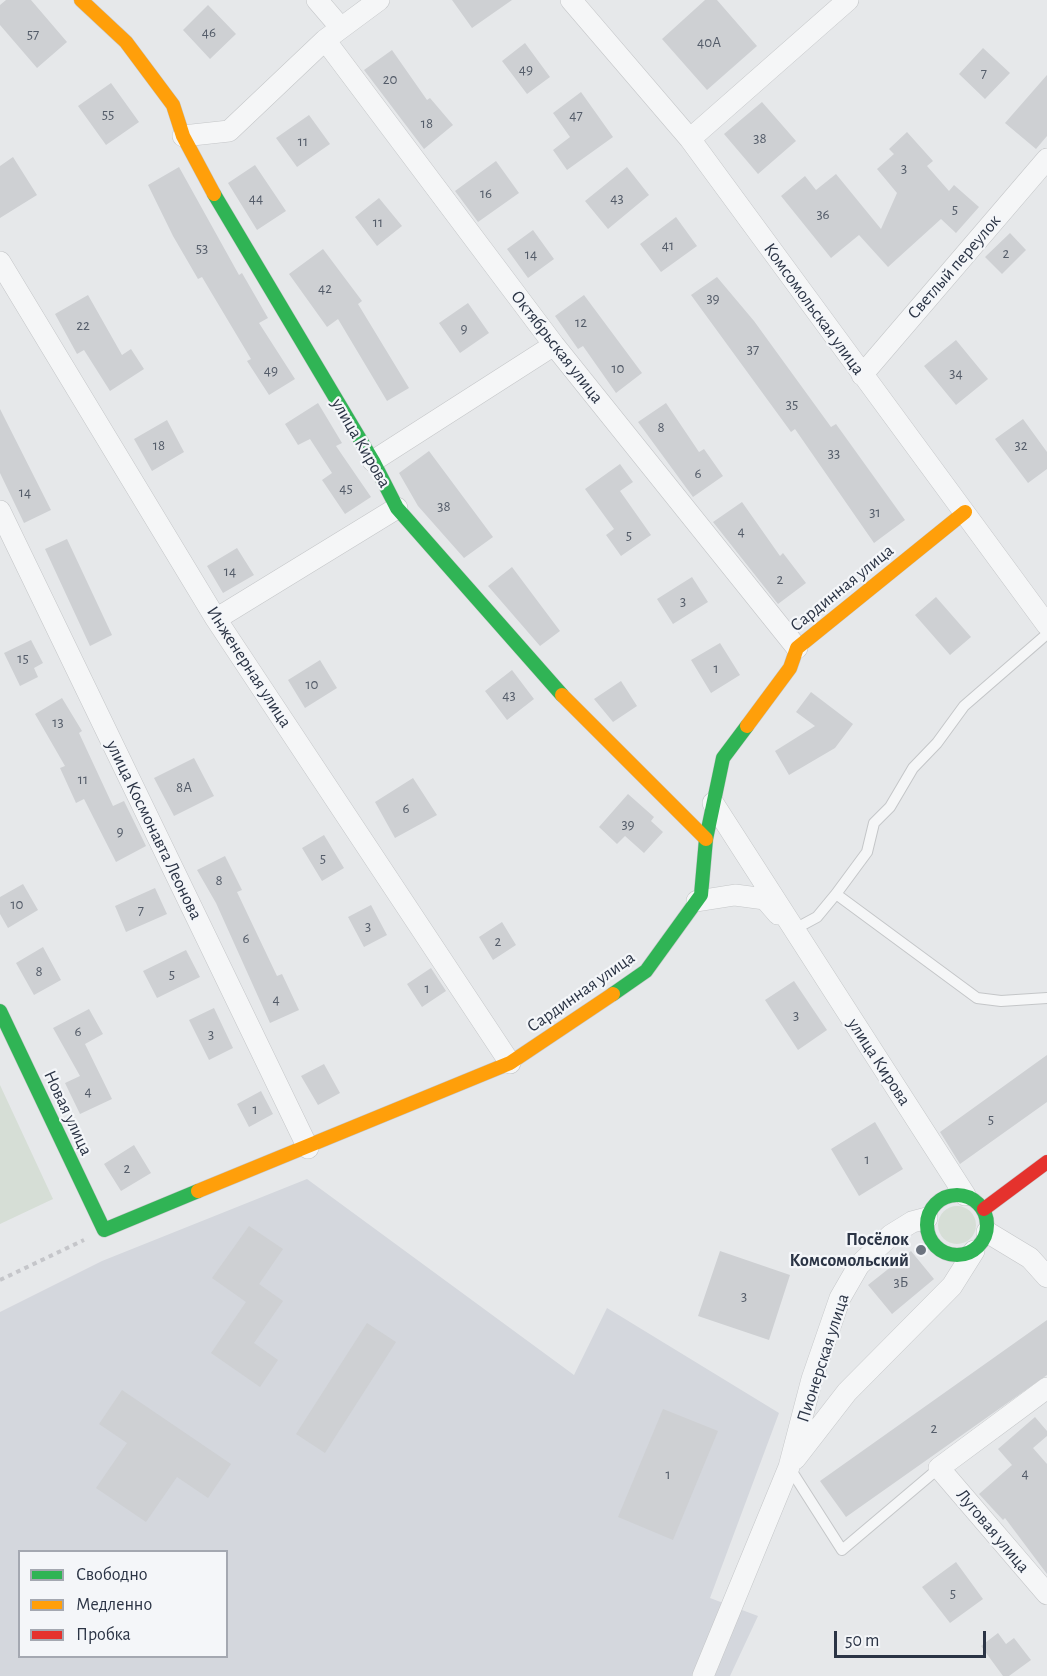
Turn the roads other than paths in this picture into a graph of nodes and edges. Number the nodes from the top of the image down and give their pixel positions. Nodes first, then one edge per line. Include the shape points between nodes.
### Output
1 (81, 0) edge
2 (317, 0) edge
3 (379, 0) edge
4 (571, 0) edge
5 (848, 0) edge
6 (333, 34) junction
7 (183, 136) junction
8 (690, 139) junction
9 (1047, 159) edge
10 (0, 262) edge
11 (554, 345) junction
12 (862, 375) junction
13 (373, 461) junction
14 (397, 508) junction
15 (0, 511) edge
16 (965, 512) junction
17 (216, 619) junction
18 (1047, 625) edge
19 (1047, 633) edge
20 (797, 648) junction
21 (713, 803) junction
22 (706, 839) junction
23 (836, 894) junction
24 (697, 901) junction
25 (793, 930) junction
26 (1047, 998) edge
27 (0, 1011) edge
28 (510, 1064) junction
29 (308, 1148) junction
30 (1047, 1162) edge
31 (965, 1195) junction
32 (984, 1209) junction
33 (927, 1218) junction
34 (104, 1230) joint
35 (987, 1232) junction
36 (974, 1251) junction
37 (1047, 1277) edge
38 (1047, 1388) edge
39 (789, 1467) junction
40 (939, 1467) junction
41 (1047, 1594) edge
42 (704, 1676) edge

1 - 7 street, улица Кирова via 126,42 173,105
2 - 6 street, Октябрьская улица
3 - 6 street
4 - 8 street, Комсомольская улица
5 - 8 street
6 - 7 street via 228,130
6 - 11 street, Октябрьская улица
7 - 13 street, улица Кирова
8 - 12 street, Комсомольская улица
9 - 12 street, Светлый переулок
10 - 17 street, Инженерная улица
11 - 13 street
11 - 20 street, Октябрьская улица
12 - 16 street, Комсомольская улица
13 - 14 street, улица Кирова
14 - 17 street
14 - 22 street, улица Кирова via 541,674
15 - 29 street, улица Космонавта Леонова
16 - 18 street, Комсомольская улица
16 - 20 street, Сардинная улица
17 - 28 street, Инженерная улица
19 - 23 lane via 964,706 913,768 890,807 874,823 867,852
20 - 21 street, Сардинная улица via 790,668 723,758
21 - 22 street, Сардинная улица
21 - 25 street
22 - 24 street, Сардинная улица via 701,896
23 - 25 lane via 817,917
23 - 26 lane via 977,998
24 - 25 street via 735,895 765,900
24 - 28 street, Сардинная улица via 646,971
25 - 31 street, улица Кирова
27 - 34 street, Новая улица
28 - 29 street, Сардинная улица
29 - 34 street, Сардинная улица
30 - 32 street
31 - 32 street
31 - 33 street, Пионерская улица via 941,1199
32 - 35 street
33 - 36 street via 931,1241 939,1250 950,1255
33 - 39 street, Пионерская улица via 891,1235 859,1265 849,1281 812,1379
35 - 36 street, Пионерская улица
35 - 37 street via 1030,1258
36 - 39 street, Пионерская улица via 952,1286 847,1392
38 - 40 street
39 - 40 lane via 842,1550
39 - 42 street, Пионерская улица
40 - 41 street, Луговая улица

